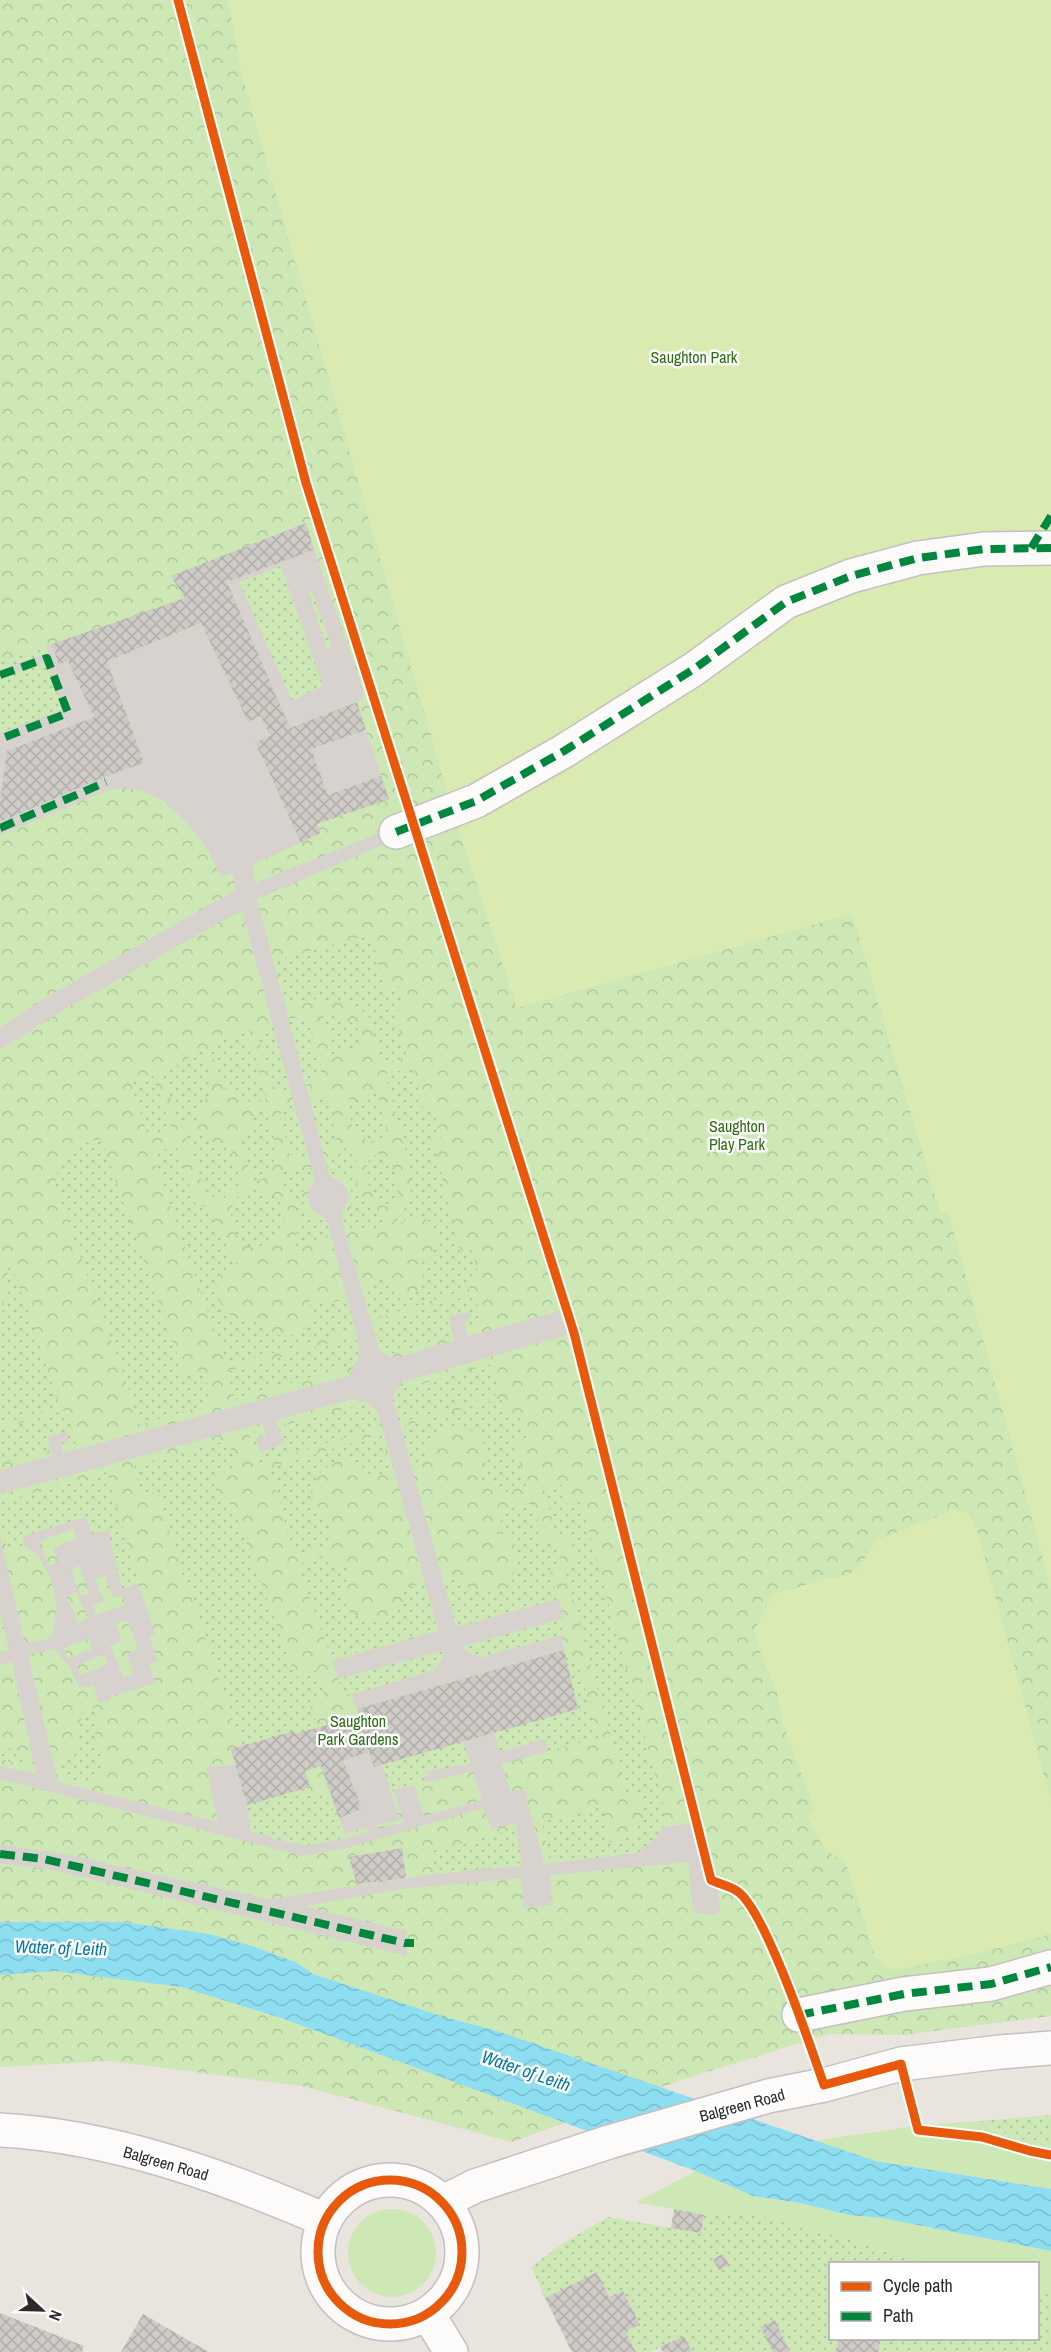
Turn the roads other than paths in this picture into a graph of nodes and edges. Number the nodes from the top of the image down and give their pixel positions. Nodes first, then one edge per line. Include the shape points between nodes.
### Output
1 (1051, 548) edge
2 (396, 832) dead end
3 (1051, 1967) edge
4 (799, 2015) dead end
5 (1051, 2048) edge
6 (0, 2130) edge
7 (443, 2202) junction
8 (325, 2220) junction
9 (428, 2314) junction
10 (451, 2352) edge

1 - 2 street via 984,549 918,558 851,576 786,602 694,669 564,751 476,801
3 - 4 street via 991,1984 904,1994
5 - 7 street, Balgreen Road via 901,2064 768,2096 609,2142 475,2186
6 - 8 street, Balgreen Road via 81,2140 138,2154 214,2176
7 - 8 street via 409,2182 370,2182 351,2190
7 - 9 street via 456,2220 462,2240 462,2262 456,2283
8 - 9 street via 318,2239 317,2260 333,2298 349,2313 367,2322 388,2325 409,2323
9 - 10 street

